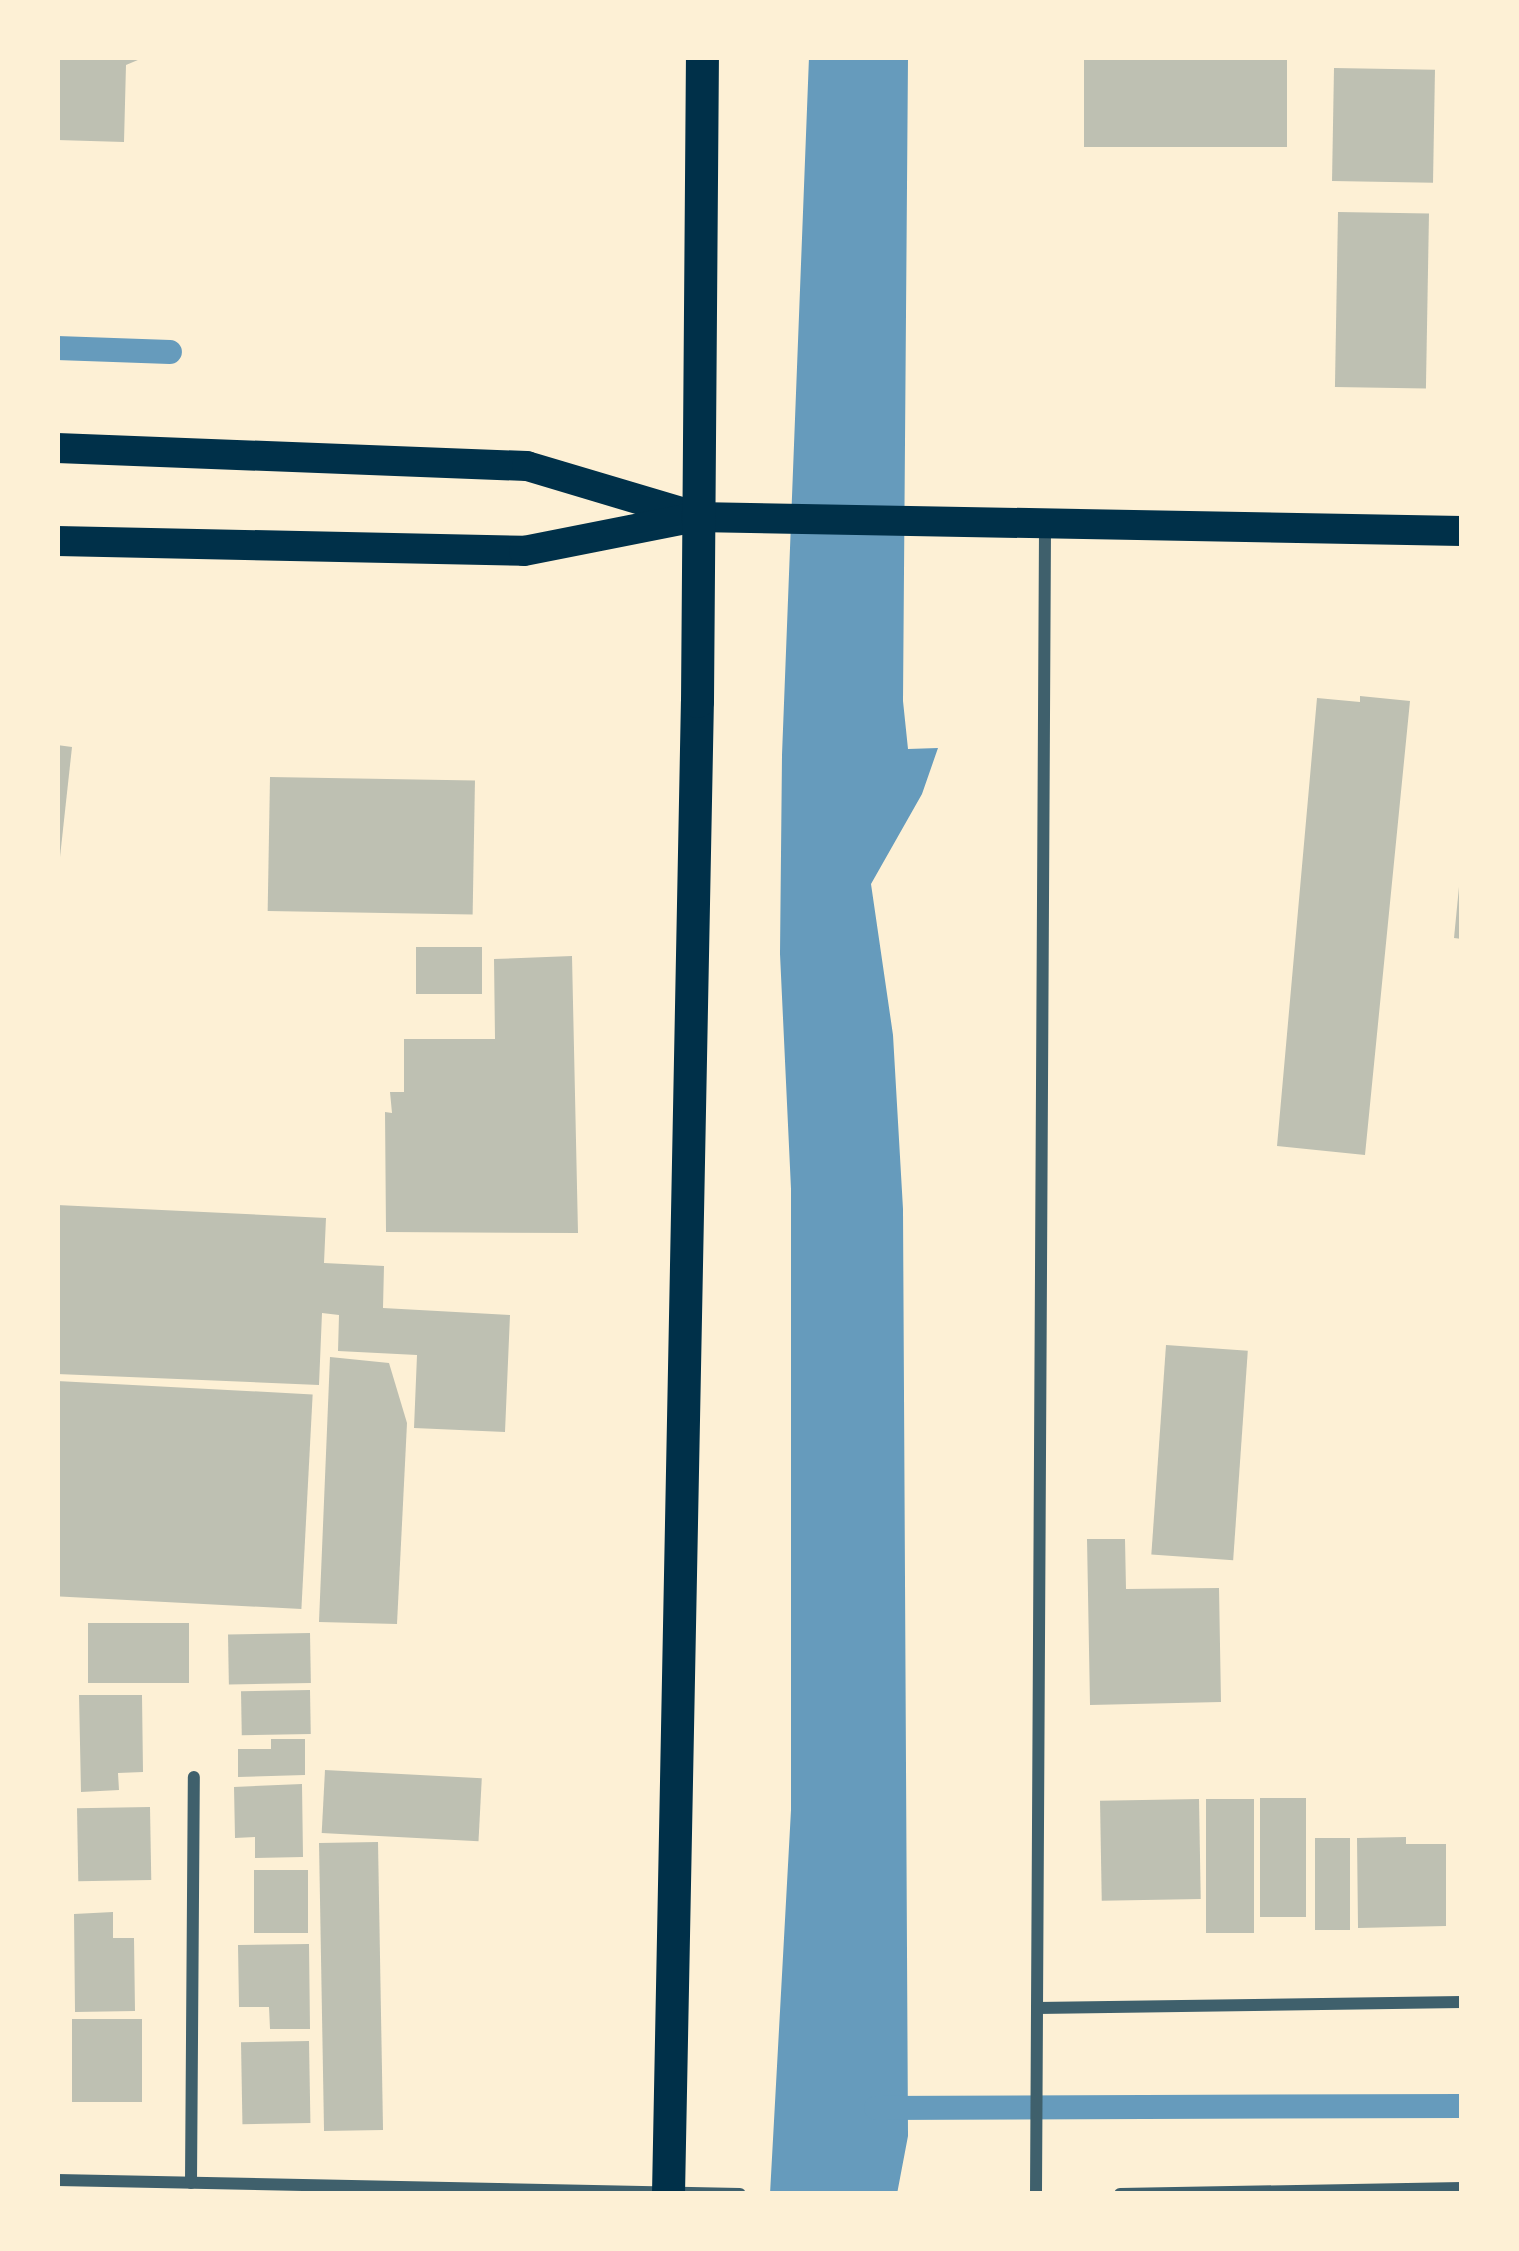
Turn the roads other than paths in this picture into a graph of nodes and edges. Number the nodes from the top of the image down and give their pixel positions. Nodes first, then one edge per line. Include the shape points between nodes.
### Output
1 (702, 57) edge
2 (57, 448) edge
3 (696, 517) junction
4 (1045, 522) junction
5 (1462, 531) edge
6 (57, 541) edge
7 (194, 1777) dead end
8 (1462, 2002) edge
9 (1036, 2008) junction
10 (57, 2180) edge
11 (190, 2183) junction
12 (1462, 2188) edge
13 (668, 2193) edge
14 (740, 2194) edge
15 (1036, 2194) edge
16 (1120, 2194) edge

1 - 3 highway
2 - 3 main road via 527,466
3 - 4 main road
3 - 6 main road via 524,551
3 - 13 highway
4 - 5 main road
4 - 9 street
7 - 11 street
8 - 9 street
9 - 15 street
10 - 11 street
11 - 13 street
12 - 16 street
13 - 14 street

